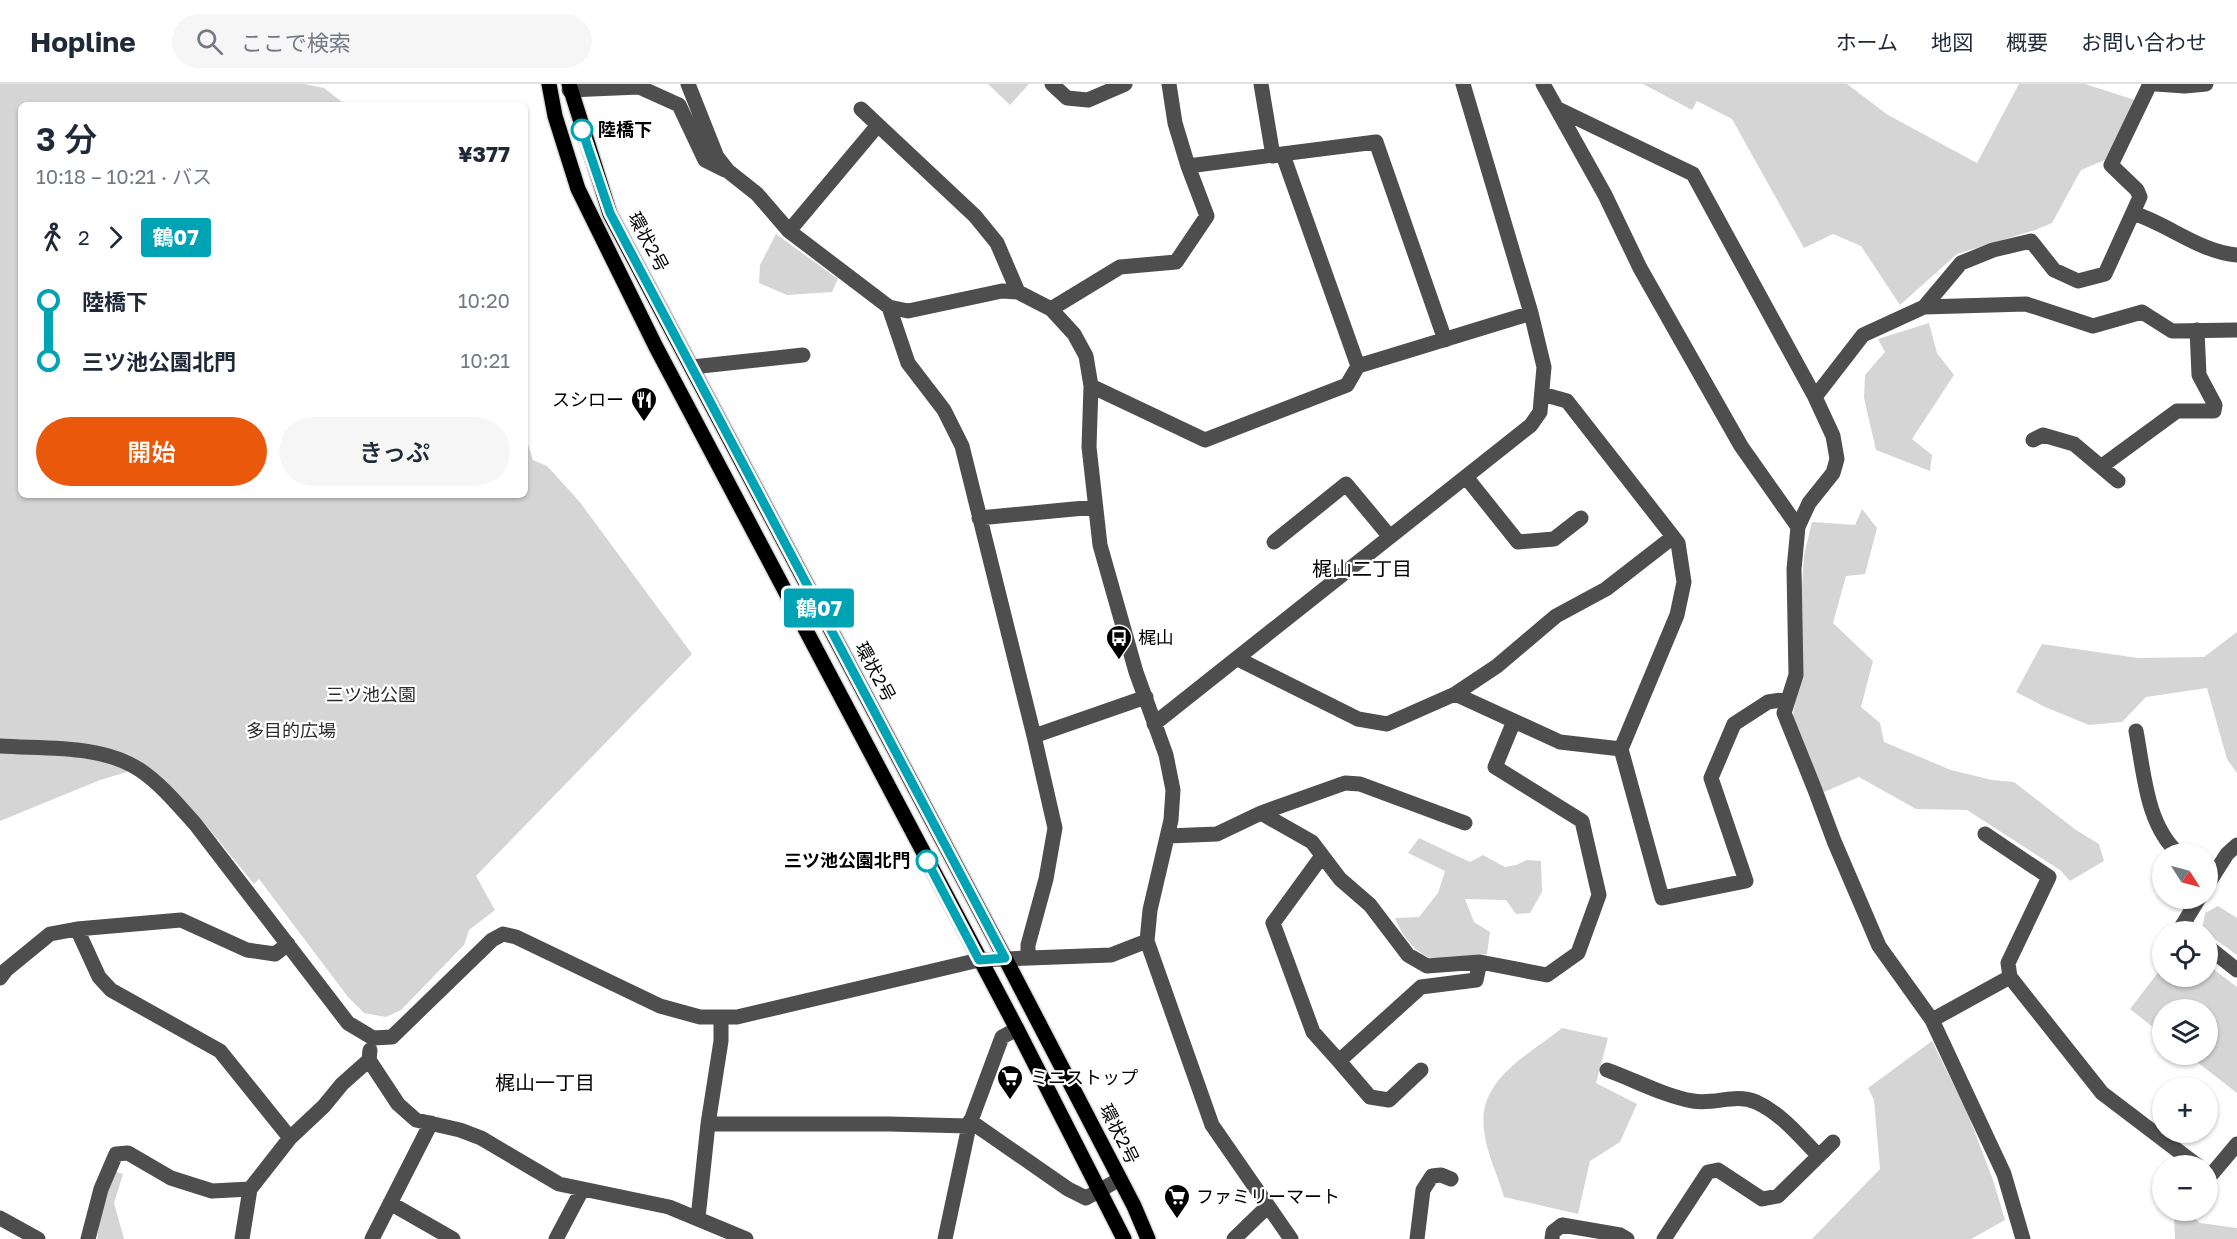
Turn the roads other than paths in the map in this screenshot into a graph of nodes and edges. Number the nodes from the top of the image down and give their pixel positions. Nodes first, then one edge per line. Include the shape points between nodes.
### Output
1 (549, 84) edge
2 (688, 84) edge
3 (1052, 84) edge
4 (1125, 84) edge
5 (1169, 84) edge
6 (1261, 84) edge
7 (1463, 84) edge
8 (1543, 84) edge
9 (2150, 84) edge
10 (2156, 84) edge
11 (2206, 84) edge
12 (569, 87) edge
13 (861, 109) dead end
14 (1558, 109) junction
15 (878, 125) junction
16 (1278, 156) junction
17 (1188, 166) junction
18 (728, 171) junction
19 (2133, 213) junction
20 (789, 231) junction
21 (2237, 255) edge
22 (1018, 292) junction
23 (889, 307) junction
24 (1924, 307) junction
25 (1052, 309) junction
26 (1531, 313) junction
27 (2197, 330) junction
28 (2237, 330) edge
29 (1445, 340) junction
30 (803, 355) dead end
31 (1358, 366) junction
32 (692, 367) junction
33 (1091, 386) junction
34 (1542, 394) junction
35 (1815, 397) junction
36 (2033, 440) dead end
37 (2102, 466) junction
38 (1466, 477) junction
39 (2118, 481) dead end
40 (1095, 507) junction
41 (979, 518) junction
42 (1581, 518) dead end
43 (1798, 526) junction
44 (1390, 537) junction
45 (1673, 537) junction
46 (1274, 542) dead end
47 (1238, 659) junction
48 (1455, 694) junction
49 (1146, 697) junction
50 (1788, 699) junction
51 (1514, 721) junction
52 (1155, 724) junction
53 (2136, 731) dead end
54 (1035, 736) junction
55 (0, 746) edge
56 (1621, 749) junction
57 (1261, 813) junction
58 (1465, 824) dead end
59 (1985, 834) dead end
60 (1168, 836) junction
61 (2170, 843) edge
62 (2237, 845) edge
63 (1322, 856) junction
64 (2218, 866) edge
65 (77, 929) junction
66 (1148, 942) junction
67 (288, 944) junction
68 (2218, 955) edge
69 (1028, 957) junction
70 (1005, 958) junction
71 (979, 960) junction
72 (1480, 962) junction
73 (2237, 970) edge
74 (2010, 977) junction
75 (0, 978) edge
76 (721, 1018) junction
77 (1932, 1020) junction
78 (1017, 1029) junction
79 (373, 1038) junction
80 (369, 1060) junction
81 (1339, 1061) junction
82 (1421, 1070) dead end
83 (1607, 1070) dead end
84 (430, 1123) junction
85 (708, 1124) junction
86 (970, 1124) junction
87 (290, 1138) junction
88 (1833, 1142) dead end
89 (2237, 1144) edge
90 (2184, 1155) edge
91 (1819, 1156) junction
92 (2218, 1167) edge
93 (1120, 1179) junction
94 (1451, 1179) dead end
95 (250, 1189) junction
96 (582, 1190) junction
97 (1100, 1191) junction
98 (390, 1203) junction
99 (1267, 1207) junction
100 (0, 1218) edge
101 (698, 1218) junction
102 (713, 1233) edge
103 (38, 1239) edge
104 (88, 1239) edge
105 (242, 1239) edge
106 (249, 1239) edge
107 (372, 1239) edge
108 (453, 1239) edge
109 (556, 1239) edge
110 (746, 1239) edge
111 (945, 1239) edge
112 (1124, 1239) edge
113 (1148, 1239) edge
114 (1234, 1239) edge
115 (1291, 1239) edge
116 (1417, 1239) edge
117 (1552, 1239) edge
118 (1627, 1239) edge
119 (1664, 1239) edge
120 (2023, 1239) edge

1 - 71 main road via 578,189 656,347
2 - 18 street via 717,157
3 - 4 street via 1067,98 1088,100
5 - 17 street
6 - 16 street
7 - 26 street
8 - 14 street
9 - 19 street via 2111,165 2137,190 2140,197
10 - 11 street
12 - 18 street via 639,87 679,105 705,160
12 - 32 main road, 環状2号 via 610,213
13 - 15 street
14 - 35 street via 1693,174
14 - 43 street via 1640,268 1741,446
15 - 20 street
15 - 22 street via 975,216 997,243
16 - 17 street
16 - 29 street via 1376,142
16 - 31 street
17 - 25 street via 1207,216 1176,262 1120,267
18 - 20 street via 758,194
19 - 21 street via 2222,254
19 - 24 street via 2105,274 2078,281 2054,270 2031,241 1961,263
20 - 23 street
22 - 23 street via 1002,291 908,310
22 - 25 street
23 - 41 street via 908,363 944,410 962,446
24 - 27 street via 2026,304 2093,326 2142,312 2172,331
24 - 35 street via 1863,335
25 - 33 street via 1074,334 1086,356
26 - 29 street
26 - 34 street via 1544,367
27 - 28 street
27 - 37 street via 2199,375 2215,405 2214,411 2177,411
29 - 31 street
30 - 32 street
31 - 33 street via 1347,386 1205,440
32 - 70 main road, 環状2号
33 - 40 street via 1089,447
34 - 38 street via 1540,412 1531,425
34 - 45 street via 1567,400
35 - 43 street via 1833,436 1837,459 1833,473 1809,503
36 - 37 street via 2043,435 2074,444
37 - 39 street
38 - 42 street via 1518,542 1554,539
38 - 44 street
40 - 41 street
40 - 49 street via 1100,544
41 - 54 street
43 - 50 street via 1794,569 1796,675
44 - 46 street via 1346,483
44 - 47 street
45 - 48 street via 1606,589 1556,616 1497,666
45 - 56 street via 1684,582 1677,615
47 - 48 street via 1358,719 1387,724
47 - 52 street
48 - 51 street
49 - 52 street
49 - 54 street
50 - 56 street via 1768,702 1734,724 1711,778 1746,881 1662,898
50 - 77 street via 1784,713 1879,946
51 - 56 street via 1560,742
51 - 72 street via 1496,767 1582,821 1599,895 1578,953 1547,975
52 - 60 street via 1172,779
53 - 61 street via 2152,808 2161,833
54 - 69 street via 1055,828
55 - 67 street via 97,753 139,770 196,825
57 - 58 street via 1345,783 1360,784
57 - 60 street via 1217,834
57 - 63 street via 1312,842
59 - 74 street via 2049,877 2008,963
60 - 66 street via 1150,910
62 - 64 street
63 - 72 street via 1340,879 1370,905 1407,955 1426,966
63 - 81 street via 1273,923 1313,1032
65 - 67 street via 181,920 247,950 275,954
65 - 75 street via 51,933
65 - 87 street via 99,977 111,990 220,1051
66 - 69 street via 1111,955
66 - 99 street via 1212,1125
67 - 79 street via 348,1023
68 - 73 street
69 - 70 street
70 - 71 street
70 - 93 main road, 環状2号
71 - 76 street
71 - 78 main road
72 - 81 street via 1476,980 1421,987
74 - 77 street
74 - 90 street via 2102,1093
76 - 79 street via 700,1017 660,1006 503,934 492,940 392,1036
76 - 85 street
77 - 120 street via 2004,1174
78 - 86 street via 1002,1037
78 - 97 main road
79 - 80 street
80 - 84 street via 398,1104 416,1120
80 - 87 street
81 - 82 street via 1370,1097 1389,1100
83 - 91 street via 1695,1102 1733,1098 1758,1103 1774,1112
84 - 96 street via 481,1138 559,1184
84 - 98 street
85 - 86 street
85 - 101 street
86 - 97 street via 1068,1189 1086,1198
86 - 111 street
87 - 95 street
88 - 91 street
89 - 92 street
91 - 119 street via 1778,1196 1770,1199 1762,1199 1718,1170 1708,1172
93 - 97 street
93 - 113 main road, 環状2号
94 - 116 street via 1432,1176 1423,1190
95 - 104 street via 212,1191 171,1178 128,1152 116,1154 101,1189
95 - 105 street
96 - 101 street via 669,1207
96 - 109 street
97 - 112 main road
98 - 107 street
98 - 108 street
99 - 114 street
99 - 115 street
100 - 103 street
101 - 102 street
102 - 110 street
105 - 106 street
117 - 118 street via 1553,1232 1562,1225 1620,1234

